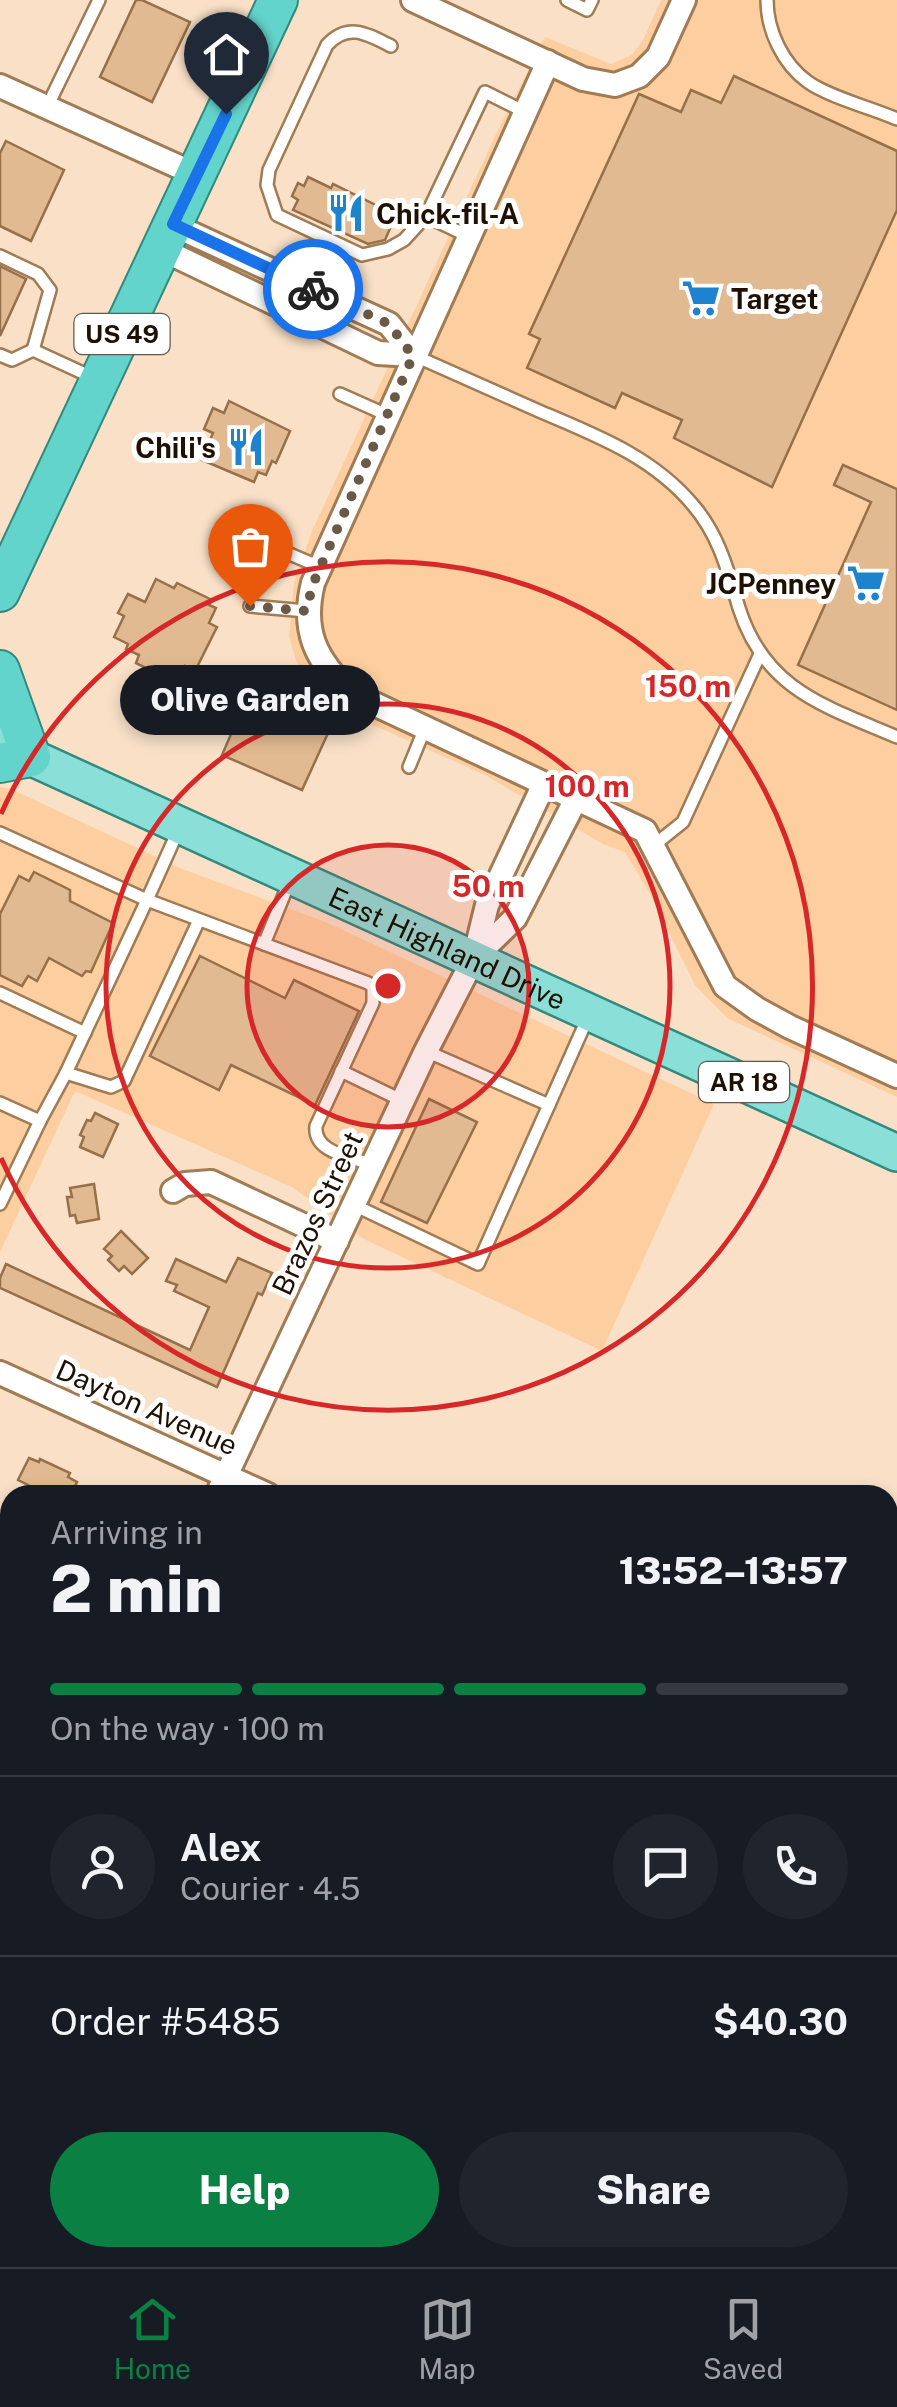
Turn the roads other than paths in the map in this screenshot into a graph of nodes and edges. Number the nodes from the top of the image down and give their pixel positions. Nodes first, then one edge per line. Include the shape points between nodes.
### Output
1 (98, 0) edge
2 (278, 0) edge
3 (413, 0) edge
4 (567, 0) edge
5 (592, 0) edge
6 (684, 0) edge
7 (767, 0) edge
8 (391, 46) dead end
9 (548, 62) junction
10 (0, 86) edge
11 (47, 107) junction
12 (525, 112) junction
13 (897, 119) edge
14 (197, 175) junction
15 (426, 216) junction
16 (468, 236) junction
17 (167, 237) junction
18 (0, 256) edge
19 (33, 350) junction
20 (0, 354) edge
21 (413, 356) junction
22 (100, 381) junction
23 (340, 394) dead end
24 (387, 415) junction
25 (271, 546) dead end
26 (320, 567) junction
27 (0, 592) edge
28 (250, 606) dead end
29 (306, 611) junction
30 (760, 654) junction
31 (0, 670) edge
32 (425, 728) junction
33 (897, 737) edge
34 (10, 754) edge
35 (408, 768) dead end
36 (544, 784) junction
37 (576, 799) junction
38 (181, 824) junction
39 (0, 833) edge
40 (653, 846) junction
41 (292, 875) junction
42 (148, 900) junction
43 (199, 920) junction
44 (264, 944) junction
45 (474, 958) junction
46 (0, 993) edge
47 (590, 1011) junction
48 (85, 1033) junction
49 (426, 1050) junction
50 (340, 1071) junction
51 (66, 1073) junction
52 (897, 1076) edge
53 (403, 1100) junction
54 (0, 1103) edge
55 (549, 1106) junction
56 (40, 1122) junction
57 (897, 1152) edge
58 (373, 1165) junction
59 (174, 1190) dead end
60 (0, 1204) edge
61 (354, 1205) junction
62 (336, 1241) junction
63 (0, 1373) edge
64 (221, 1485) edge

1 - 11 lane
2 - 14 highway, US 49
3 - 9 street
4 - 5 lane via 588,10
6 - 9 street via 658,57 639,76 615,85
7 - 13 lane via 776,46 808,82
8 - 15 lane via 352,30 337,33 327,45 269,170 269,199 277,215 362,255 404,240
9 - 12 street
10 - 11 street
11 - 14 street
12 - 15 lane via 485,92
12 - 16 street
14 - 17 highway, US 49
15 - 16 lane
16 - 21 street
17 - 21 street via 378,352
17 - 22 highway, US 49
18 - 19 lane via 38,274 50,290
19 - 20 lane via 12,360
19 - 22 lane
21 - 24 street
21 - 30 lane via 624,448 661,472 720,547
22 - 27 highway, US 49
23 - 24 lane
24 - 26 street
25 - 26 lane
26 - 29 street
28 - 29 lane
29 - 32 street via 318,656 336,680
30 - 33 lane via 805,694
30 - 40 lane via 683,822
31 - 34 highway
32 - 35 lane
32 - 36 street
34 - 38 main road, East Highland Drive / AR 18
36 - 37 street
36 - 45 street via 487,905
37 - 40 street via 645,831
37 - 45 street via 515,918
38 - 41 main road, East Highland Drive / AR 18
38 - 42 lane
39 - 42 lane
40 - 52 street via 725,986 790,1027
41 - 44 lane
41 - 45 main road, East Highland Drive / AR 18
42 - 43 lane
42 - 48 lane
43 - 44 lane
43 - 51 lane via 124,1080 112,1087
44 - 50 lane via 373,987
45 - 47 main road, East Highland Drive / AR 18
45 - 49 street, Brazos Street
46 - 48 lane
47 - 55 lane
47 - 57 main road, East Highland Drive / AR 18
48 - 51 lane
49 - 53 street, Brazos Street
49 - 55 lane
50 - 53 lane
50 - 58 lane via 315,1136 322,1147
51 - 56 lane
53 - 58 street, Brazos Street
54 - 56 lane
55 - 61 lane via 478,1264
56 - 60 lane
58 - 61 street, Brazos Street
59 - 62 street via 211,1182
61 - 62 street, Brazos Street
62 - 64 street, Brazos Street
63 - 64 street, Dayton Avenue

